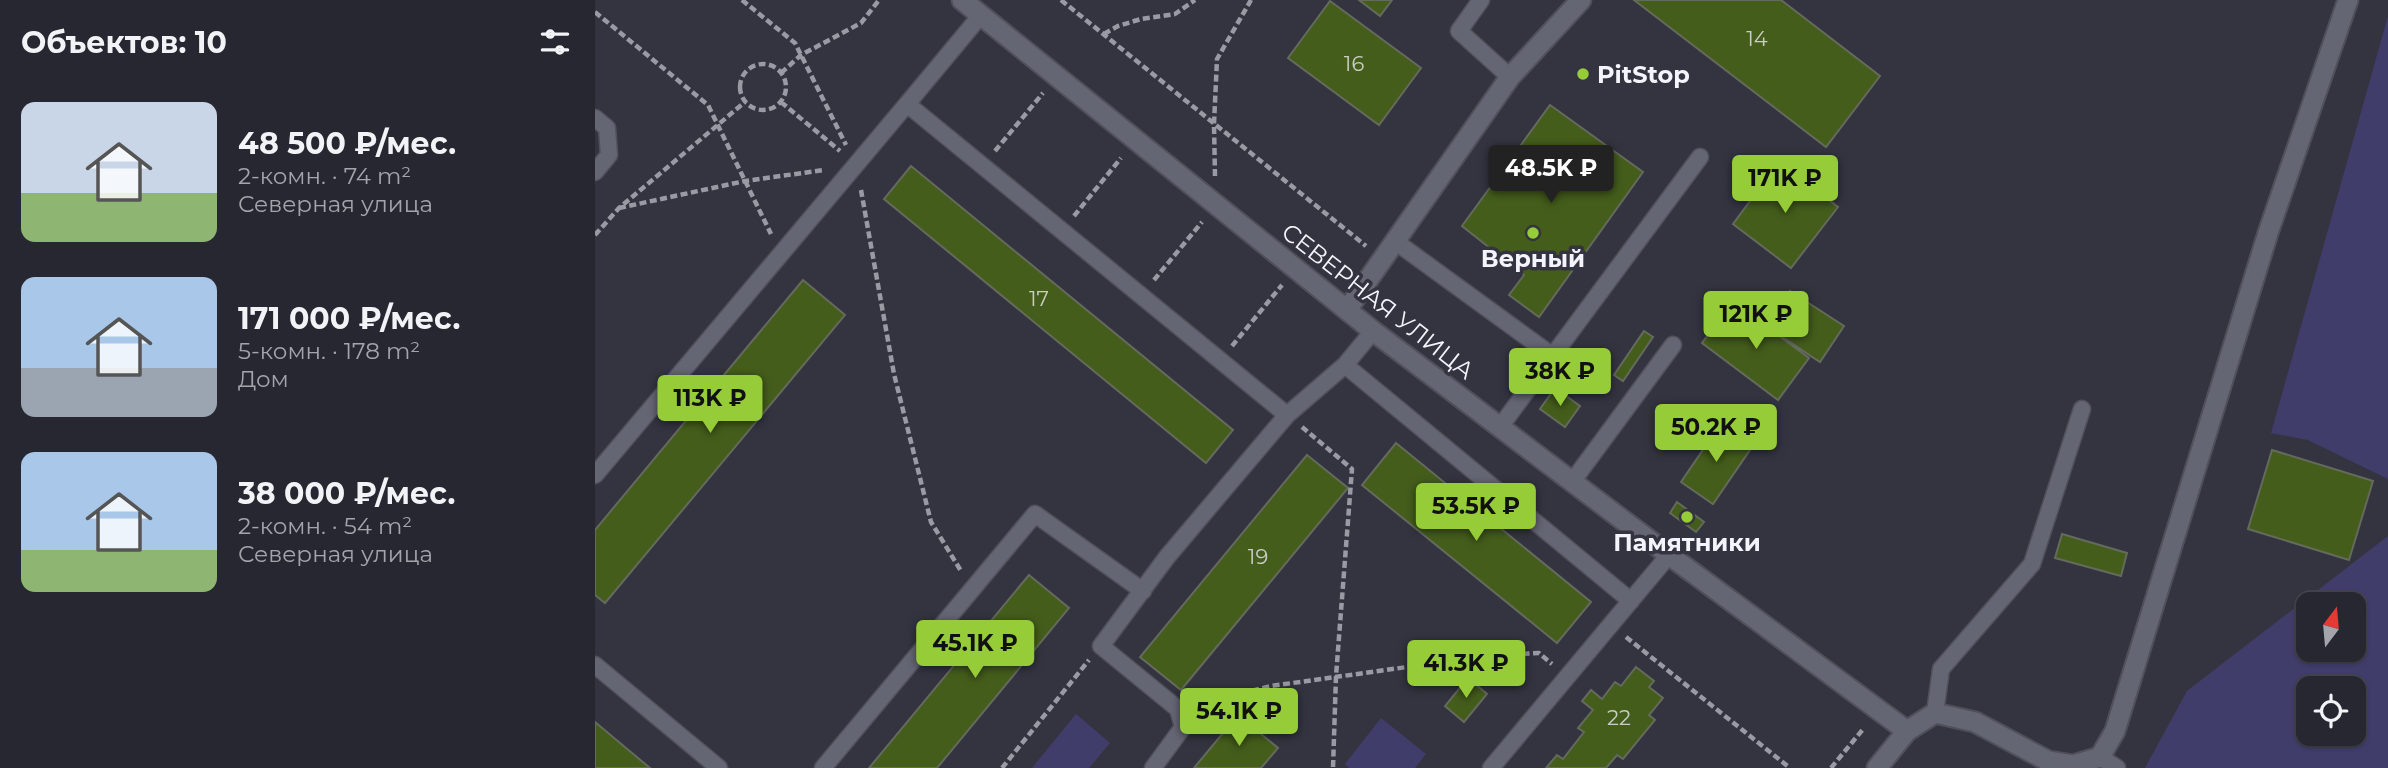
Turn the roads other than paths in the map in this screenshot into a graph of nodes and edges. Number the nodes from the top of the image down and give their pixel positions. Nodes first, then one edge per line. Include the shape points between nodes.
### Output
1 (962, 0) edge
2 (1481, 0) edge
3 (1581, 0) edge
4 (2348, 0) edge
5 (981, 15) junction
6 (1510, 76) junction
7 (907, 104) junction
8 (595, 118) edge
9 (1700, 157) dead end
10 (595, 172) edge
11 (1396, 242) junction
12 (1347, 310) junction
13 (1373, 331) junction
14 (1673, 345) dead end
15 (1554, 357) junction
16 (1345, 365) junction
17 (2082, 409) dead end
18 (1287, 415) junction
19 (1500, 427) junction
20 (595, 475) edge
21 (1572, 482) junction
22 (1669, 555) junction
23 (1143, 590) junction
24 (1631, 601) junction
25 (595, 665) edge
26 (1935, 713) junction
27 (1907, 731) junction
28 (2100, 757) junction
29 (2047, 765) edge
30 (2073, 766) edge
31 (719, 768) edge
32 (823, 768) edge
33 (1153, 768) edge
34 (1491, 768) edge
35 (1877, 768) edge
36 (2117, 768) edge

1 - 5 street, СЕВЕРНАЯ УЛИЦА
2 - 6 lane via 1459,32
3 - 6 street
4 - 28 street via 2268,233 2115,731
5 - 7 lane
5 - 12 street, СЕВЕРНАЯ УЛИЦА
6 - 11 street
7 - 18 lane
7 - 20 lane
8 - 10 lane via 607,128 609,155
9 - 15 lane
11 - 12 street
11 - 15 lane
12 - 13 street, СЕВЕРНАЯ УЛИЦА
13 - 16 lane
13 - 19 street, СЕВЕРНАЯ УЛИЦА
14 - 21 lane
15 - 19 lane
16 - 18 lane
16 - 24 lane
17 - 26 lane via 2032,564 1941,669
18 - 23 lane
19 - 21 street, СЕВЕРНАЯ УЛИЦА
21 - 22 street, СЕВЕРНАЯ УЛИЦА
22 - 24 lane
22 - 27 street, СЕВЕРНАЯ УЛИЦА
23 - 32 lane via 1035,514
23 - 33 lane via 1101,646 1178,709 1183,727
24 - 34 lane
25 - 31 lane
26 - 27 street
26 - 29 street via 1975,722
27 - 35 street
28 - 30 street
28 - 36 lane
29 - 30 street

